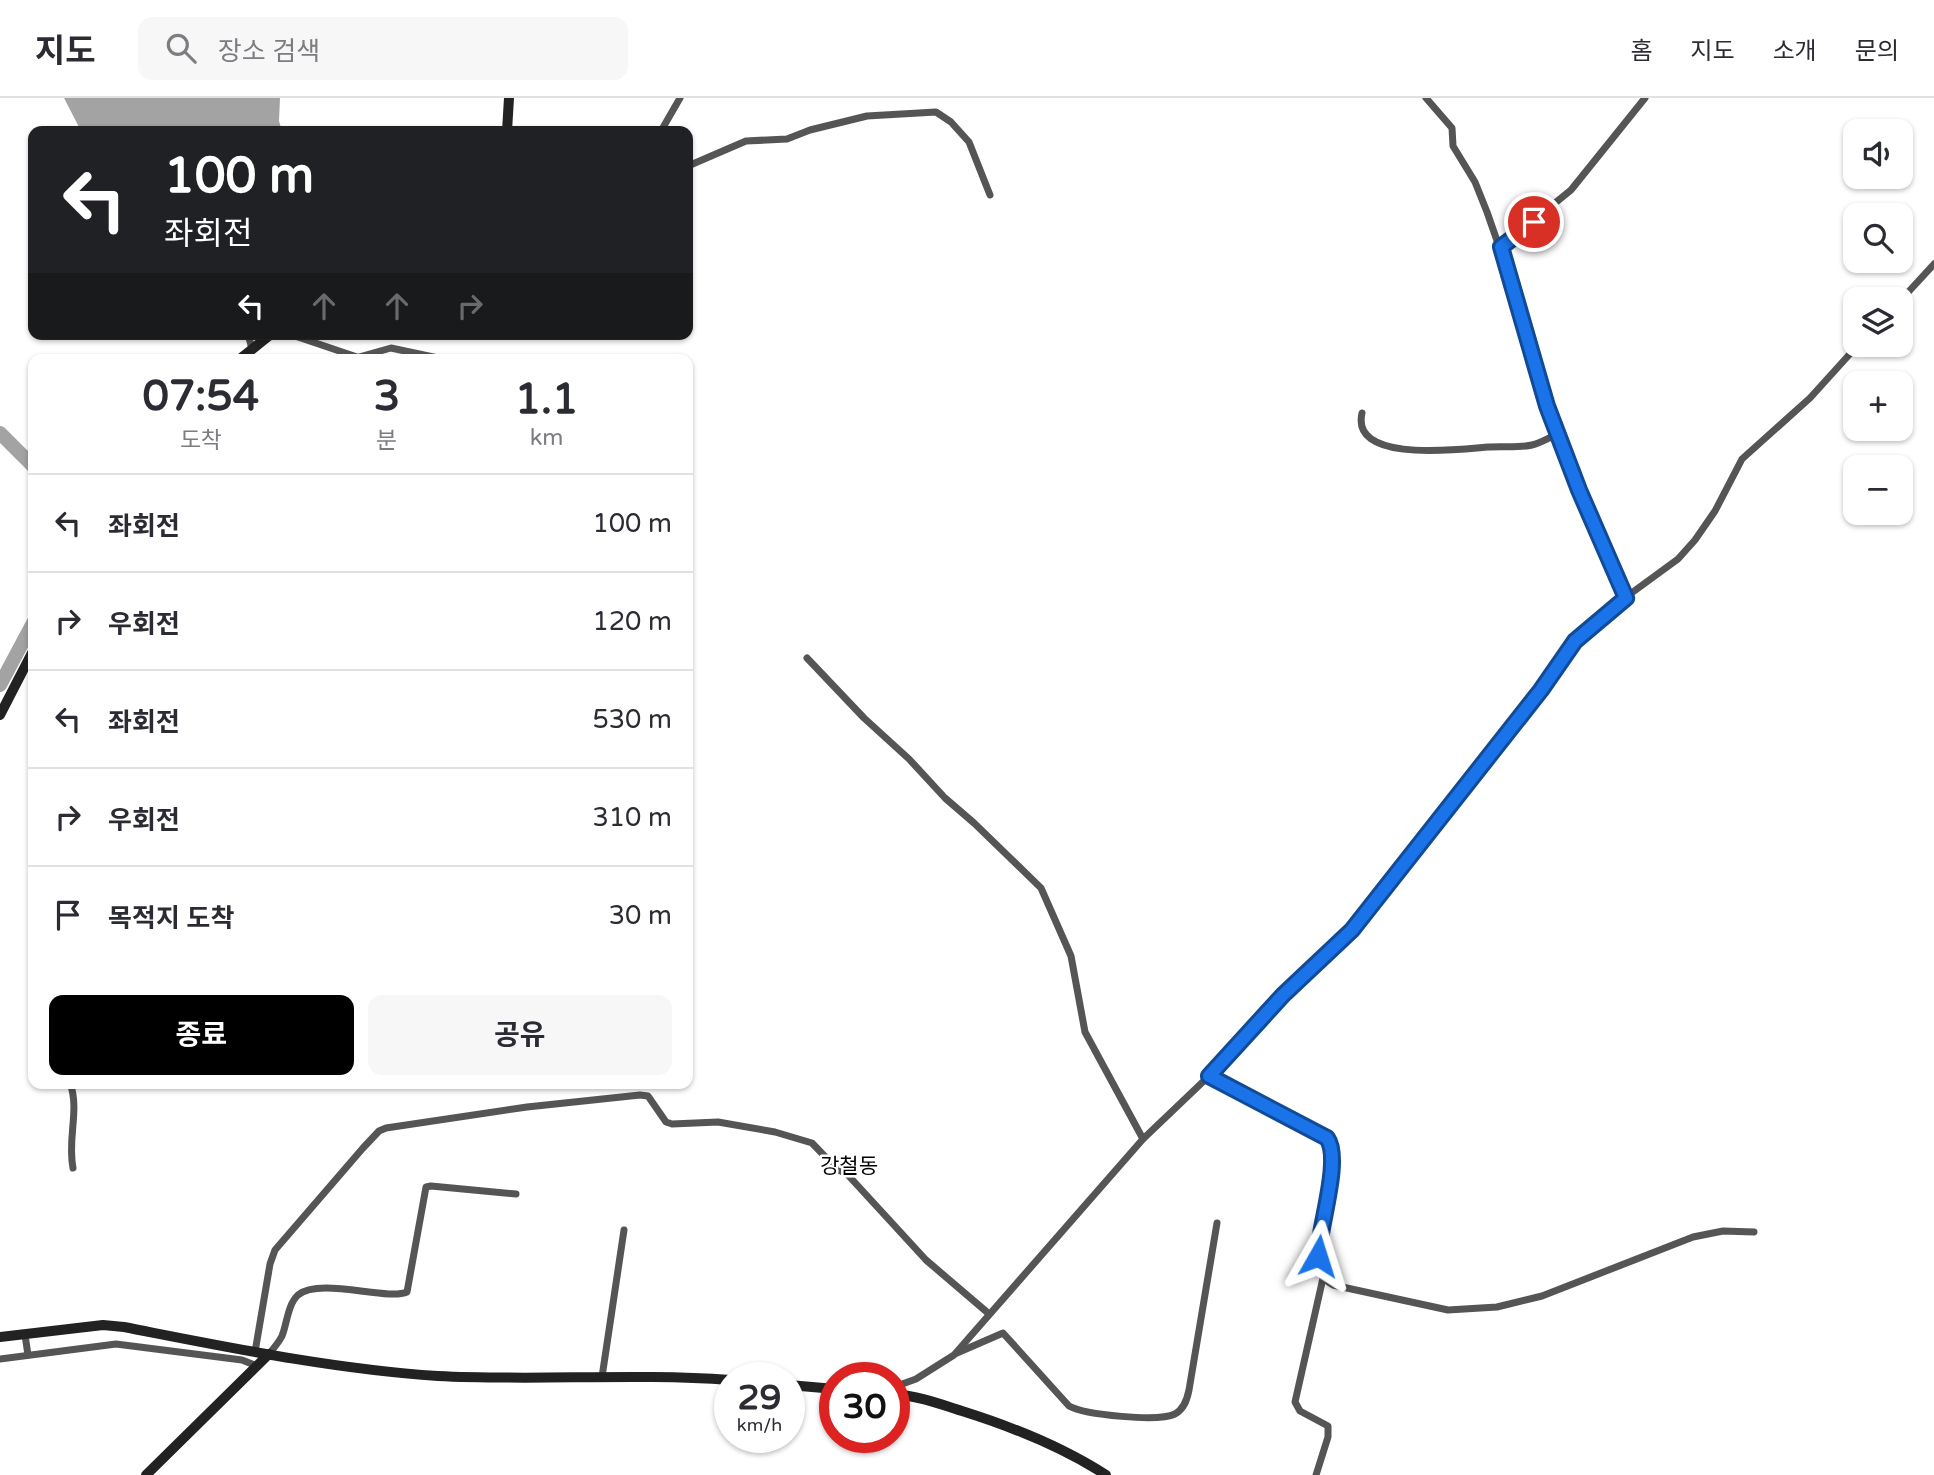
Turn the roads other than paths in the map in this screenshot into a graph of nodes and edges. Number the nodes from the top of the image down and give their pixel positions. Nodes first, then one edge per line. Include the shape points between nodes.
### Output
1 (509, 98) edge
2 (680, 98) edge
3 (1426, 98) edge
4 (1645, 98) edge
5 (507, 126) edge
6 (664, 126) edge
7 (693, 164) edge
8 (990, 195) dead end
9 (1501, 247) junction
10 (1934, 264) edge
11 (1913, 287) edge
12 (250, 340) edge
13 (263, 340) edge
14 (302, 340) edge
15 (252, 349) junction
16 (246, 354) edge
17 (346, 354) edge
18 (372, 354) edge
19 (419, 354) edge
20 (1847, 357) edge
21 (1362, 413) dead end
22 (1558, 434) junction
23 (1626, 598) junction
24 (807, 658) dead end
25 (28, 661) edge
26 (0, 715) edge
27 (1209, 1076) junction
28 (72, 1089) edge
29 (1143, 1139) junction
30 (73, 1168) dead end
31 (516, 1194) dead end
32 (1217, 1223) dead end
33 (624, 1230) dead end
34 (1754, 1232) dead end
35 (1323, 1279) junction
36 (988, 1313) junction
37 (25, 1335) junction
38 (0, 1337) edge
39 (255, 1352) junction
40 (269, 1354) junction
41 (29, 1355) junction
42 (954, 1355) junction
43 (0, 1359) edge
44 (257, 1366) junction
45 (601, 1377) junction
46 (714, 1379) edge
47 (910, 1381) edge
48 (910, 1396) edge
49 (146, 1475) edge
50 (1105, 1475) edge
51 (1316, 1475) edge

1 - 5 street
2 - 6 street
3 - 9 street via 1452,128 1453,146 1475,181
4 - 9 street via 1571,190
7 - 8 street via 746,141 787,139 867,116 936,112 969,142
9 - 22 street
10 - 11 street
12 - 15 street
13 - 15 street
14 - 17 street
15 - 16 street
18 - 19 street via 391,348
20 - 23 street via 1810,398 1742,458 1695,540
21 - 22 street via 1365,433 1400,449 1533,445
22 - 23 street
23 - 27 street via 1575,641 1352,930 1283,995
24 - 29 street via 944,798 1041,888 1072,956 1085,1032
25 - 26 street
27 - 29 street
27 - 35 street via 1331,1143 1334,1161 1319,1235 1318,1269
28 - 30 street via 69,1144
29 - 36 street
31 - 40 street via 426,1187 407,1292 350,1288 299,1294
32 - 42 street via 1187,1400 1176,1413 1138,1416 1078,1411 1003,1333
33 - 45 street
34 - 35 street via 1723,1231 1693,1237 1542,1296 1497,1307 1448,1310
35 - 51 street via 1295,1402 1300,1410 1328,1426
36 - 39 street via 926,1260 848,1174 812,1143 718,1122 672,1124 649,1096 640,1094 379,1131 275,1250
36 - 42 street
37 - 38 street
37 - 39 street via 124,1326
37 - 41 street
39 - 40 street
40 - 44 street
40 - 45 street via 440,1376
41 - 43 street
41 - 44 street via 116,1344 242,1360
42 - 47 street
44 - 49 street
45 - 46 street
48 - 50 street via 1012,1428 1072,1454

